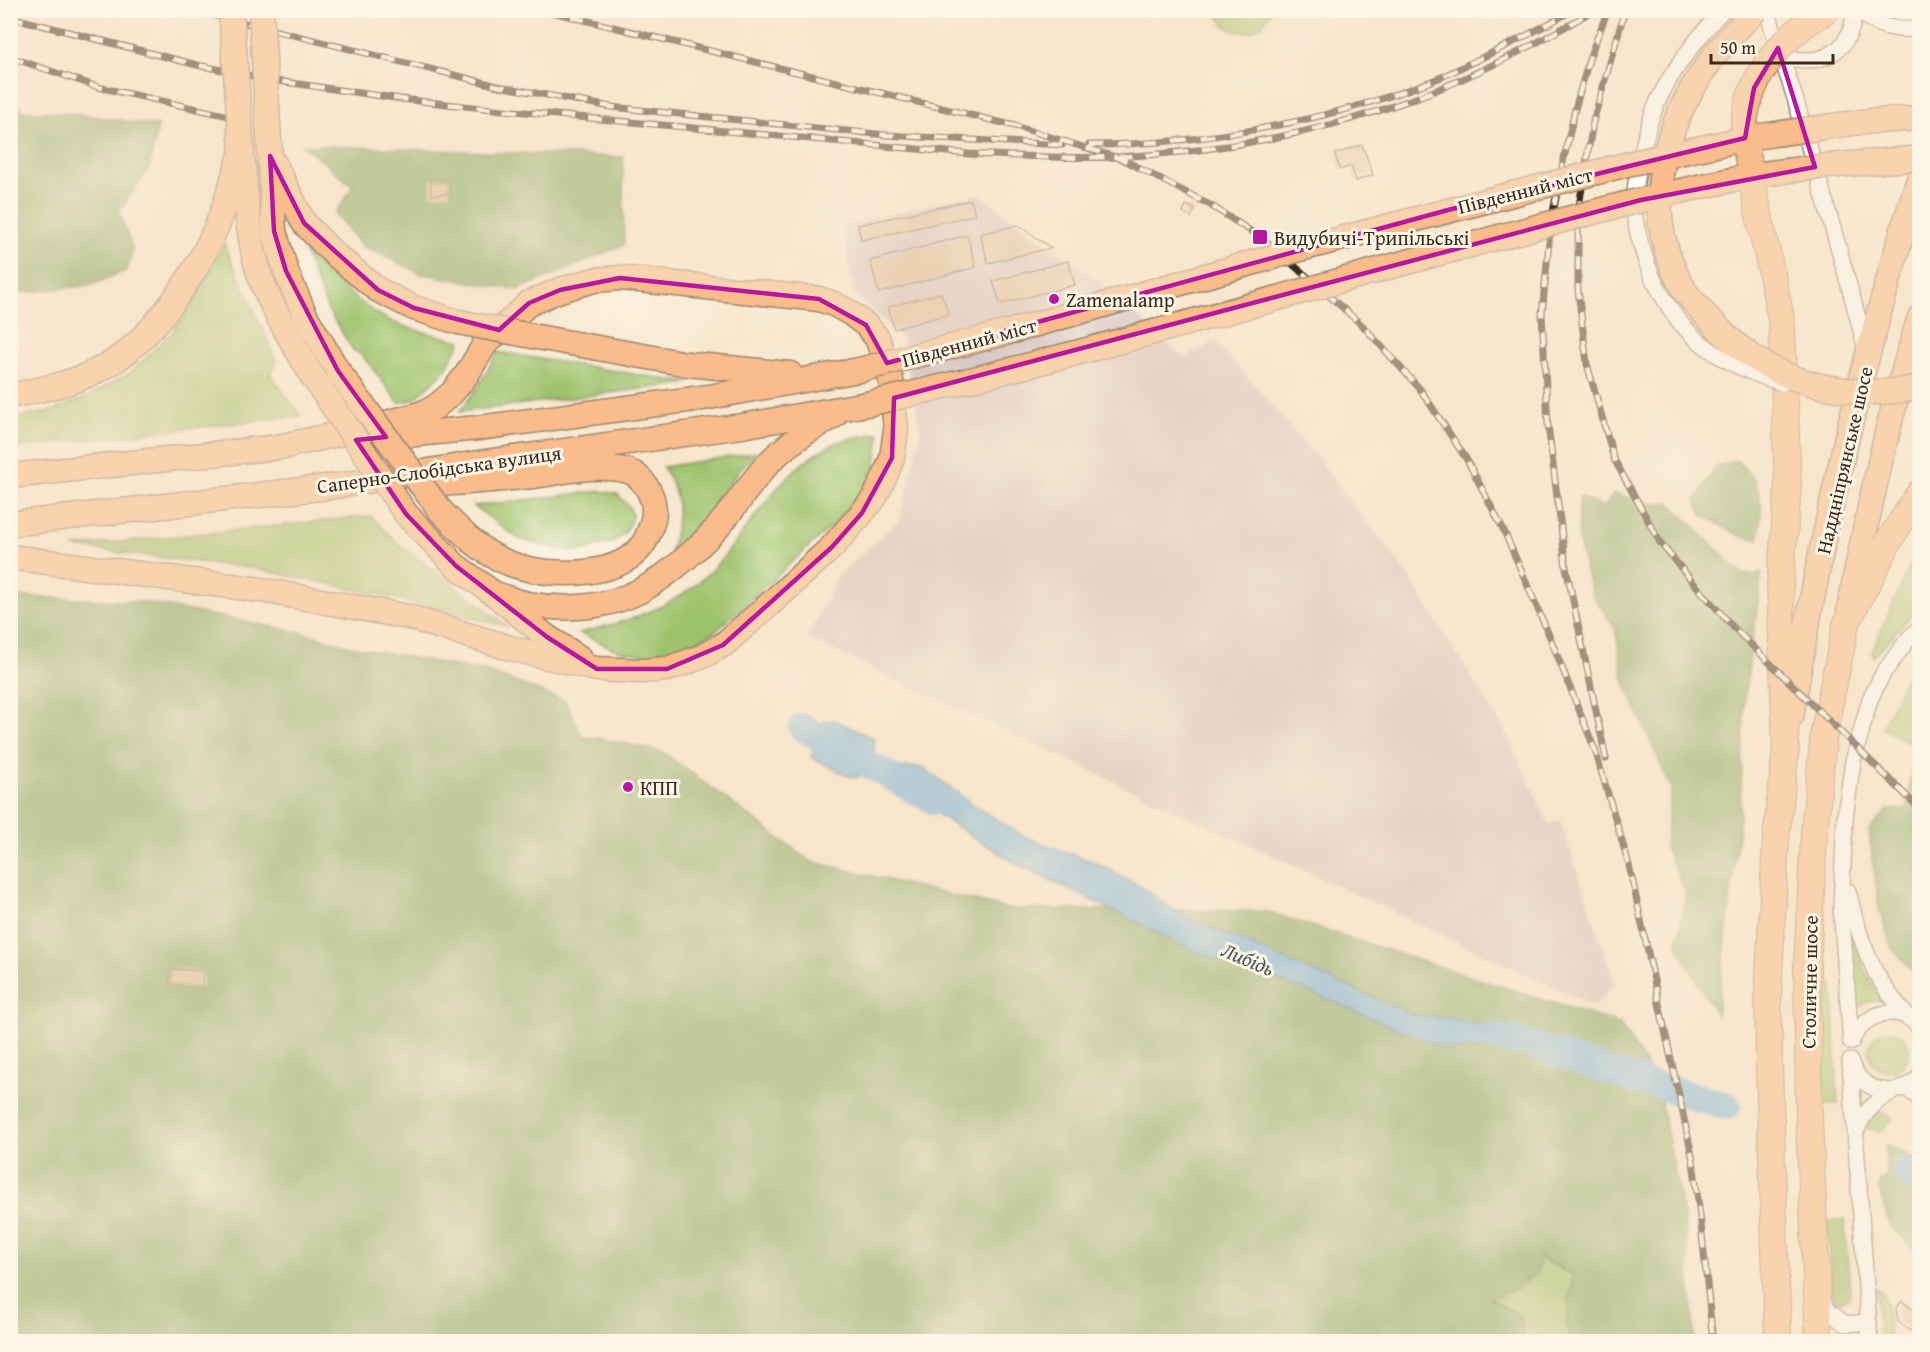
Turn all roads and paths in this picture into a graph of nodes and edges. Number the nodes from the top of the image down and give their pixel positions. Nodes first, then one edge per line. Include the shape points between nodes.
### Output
1 (231, 10) edge
2 (261, 10) edge
3 (1723, 10) edge
4 (1757, 10) edge
5 (1768, 10) edge
6 (1828, 10) edge
7 (1857, 10) edge
8 (1920, 28) edge
9 (1781, 55) junction
10 (1920, 118) edge
11 (242, 152) junction
12 (270, 156) junction
13 (1920, 158) edge
14 (1920, 176) edge
15 (1920, 317) edge
16 (1867, 356) junction
17 (859, 370) joint
18 (825, 377) junction
19 (1804, 382) junction
20 (1920, 387) edge
21 (10, 396) edge
22 (859, 406) junction
23 (273, 448) junction
24 (10, 476) edge
25 (336, 486) junction
26 (1920, 492) edge
27 (10, 524) edge
28 (10, 557) edge
29 (493, 594) junction
30 (564, 608) junction
31 (1846, 624) junction
32 (1920, 627) edge
33 (547, 637) junction
34 (597, 669) junction
35 (1786, 748) junction
36 (1843, 870) junction
37 (1914, 1023) edge
38 (1851, 1042) junction
39 (1850, 1061) junction
40 (1920, 1076) edge
41 (1900, 1089) junction
42 (1920, 1099) edge
43 (1855, 1138) junction
44 (1816, 1289) junction
45 (1869, 1322) junction
46 (1778, 1341) edge
47 (1819, 1341) edge
48 (1870, 1341) edge

1 - 11 main road, bridge
2 - 12 main road, bridge
3 - 19 street, bridge via 1687,54 1653,113 1636,181 1634,215 1653,279 1682,326 1707,347 1755,375 1784,383
4 - 19 main road, bridge via 1720,48 1682,106 1670,134 1661,177 1661,221 1666,246 1685,290 1720,332 1746,354
5 - 9 street
6 - 35 highway, Столичне шосе, bridge via 1775,50 1754,88 1744,126 1782,326 1788,488 1780,586
7 - 8 street via 1890,29
7 - 9 street via 1845,43 1830,54 1813,61 1796,61
9 - 16 street
10 - 17 main road, Південний міст, bridge via 1752,137 1632,163
11 - 21 main road via 207,247 157,323 135,346 107,366 81,378
11 - 29 main road, bridge via 250,233 261,278 311,374 406,514 456,566
12 - 18 main road, bridge via 304,223 378,290 414,308 458,322 687,364
12 - 25 main road, bridge via 274,231 305,315 338,371 439,509 467,538 511,565 551,573 581,573 607,568 631,556 643,545 654,510 642,480 630,472 605,468 468,483
13 - 22 main road, Південний міст, bridge via 1758,175 1661,196 1015,369
14 - 16 main road, Наддніпрянське шосе
15 - 31 main road, Наддніпрянське шосе via 1895,397
16 - 35 main road, Наддніпрянське шосе via 1801,654
17 - 18 main road, Саперно-Слобідська вулиця
18 - 23 main road, Саперно-Слобідська вулиця via 478,428
19 - 20 main road, bridge via 1874,392
22 - 25 main road, Саперно-Слобідська вулиця
22 - 30 main road via 802,434 783,450 766,465 717,527 670,570 639,591 608,603
23 - 24 main road, Саперно-Слобідська вулиця
23 - 34 main road via 368,428 434,408 452,393 485,344 529,303 594,280 646,280 819,299 850,313 877,338 891,380 896,430 892,458 875,497 832,547 723,645 667,669
25 - 27 main road, Саперно-Слобідська вулиця
26 - 31 highway, Столичне шосе via 1890,539
28 - 34 main road via 261,590 409,617
29 - 30 main road via 528,604
29 - 33 main road
30 - 33 main road via 546,613 542,622
31 - 44 highway, Столичне шосе via 1824,731 1807,965
32 - 36 street via 1884,672 1870,699 1853,761
33 - 34 main road
35 - 46 highway, Столичне шосе via 1776,839 1768,995
36 - 37 street via 1868,957 1881,982
36 - 38 street via 1841,907
37 - 38 street via 1898,1014 1874,1016 1863,1022
38 - 39 street
39 - 41 street via 1871,1088
39 - 43 street
40 - 41 street
41 - 42 street
41 - 43 street via 1869,1108
43 - 45 street
44 - 45 street via 1827,1310 1845,1324
44 - 47 highway, Столичне шосе
45 - 48 street

